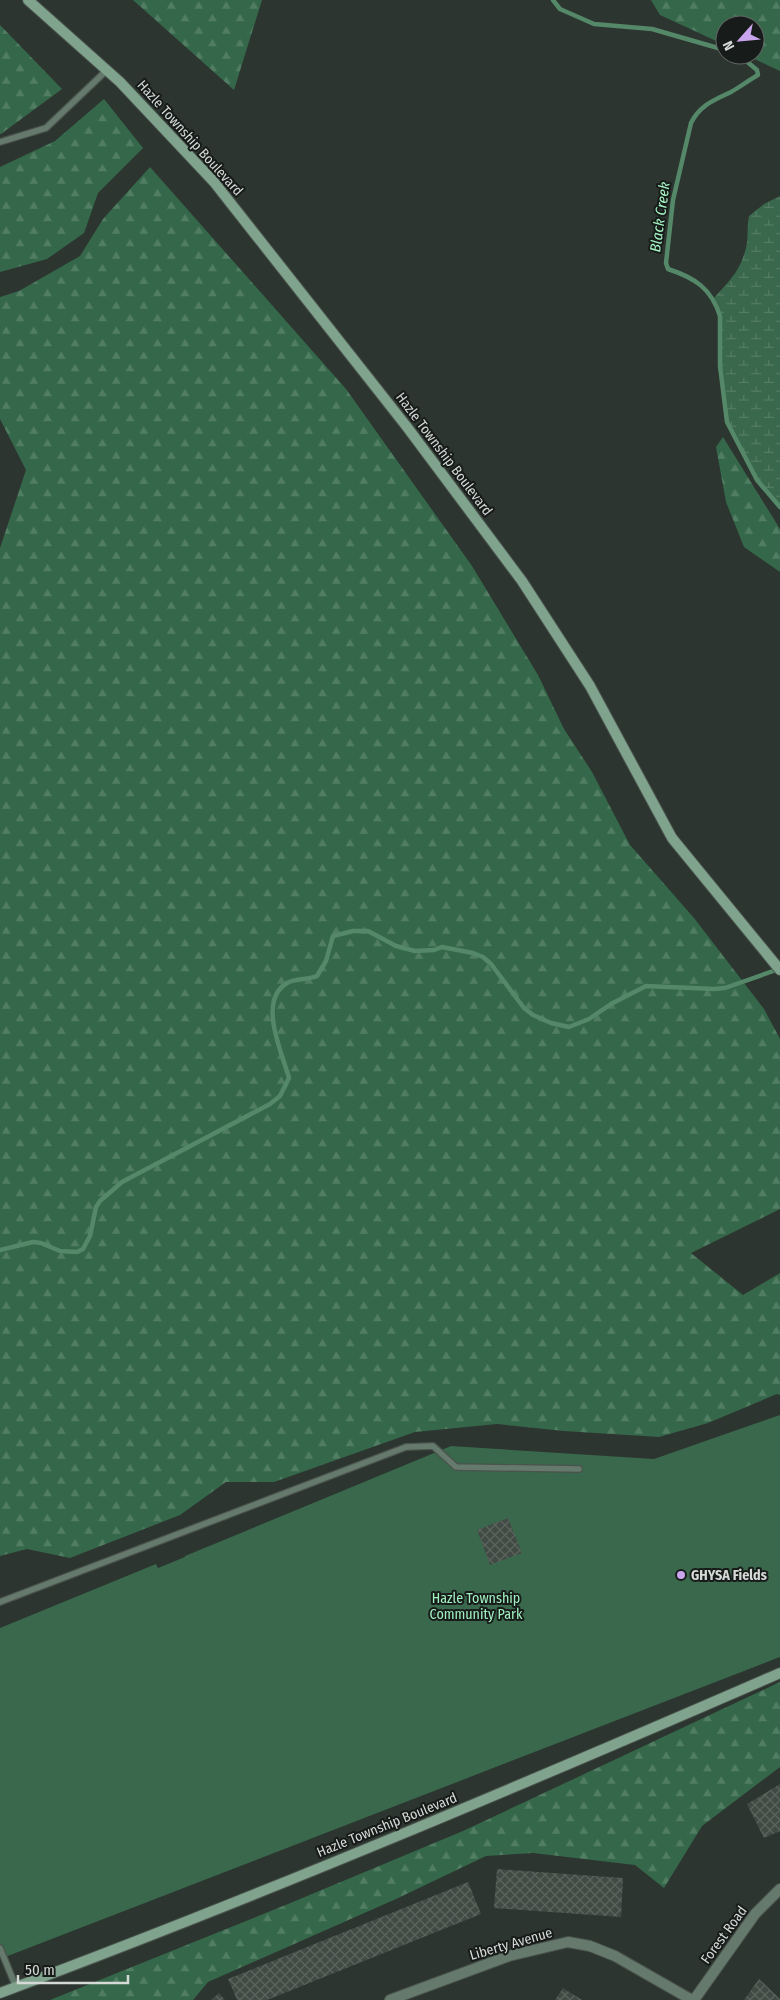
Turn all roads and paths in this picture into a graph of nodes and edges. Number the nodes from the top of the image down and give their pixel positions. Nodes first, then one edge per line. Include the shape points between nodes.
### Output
1 (28, 0) edge
2 (107, 70) junction
3 (0, 142) edge
4 (780, 970) edge
5 (579, 1469) dead end
6 (0, 1602) edge
7 (780, 1672) edge
8 (780, 1889) edge
9 (0, 1948) edge
10 (16, 1988) junction
11 (0, 1994) edge
12 (390, 2000) edge
13 (693, 2000) edge

1 - 2 street, Hazle Township Boulevard
2 - 3 lane via 46,128
2 - 4 street, Hazle Township Boulevard via 214,182 407,427 522,581 590,686 672,838
5 - 6 lane via 456,1467 433,1446 406,1446
7 - 10 street, Hazle Township Boulevard via 458,1811
8 - 13 street, Forest Road via 755,1914
9 - 10 lane
10 - 11 street, Hazle Township Boulevard
12 - 13 street, Liberty Avenue via 509,1956 568,1942 615,1956

